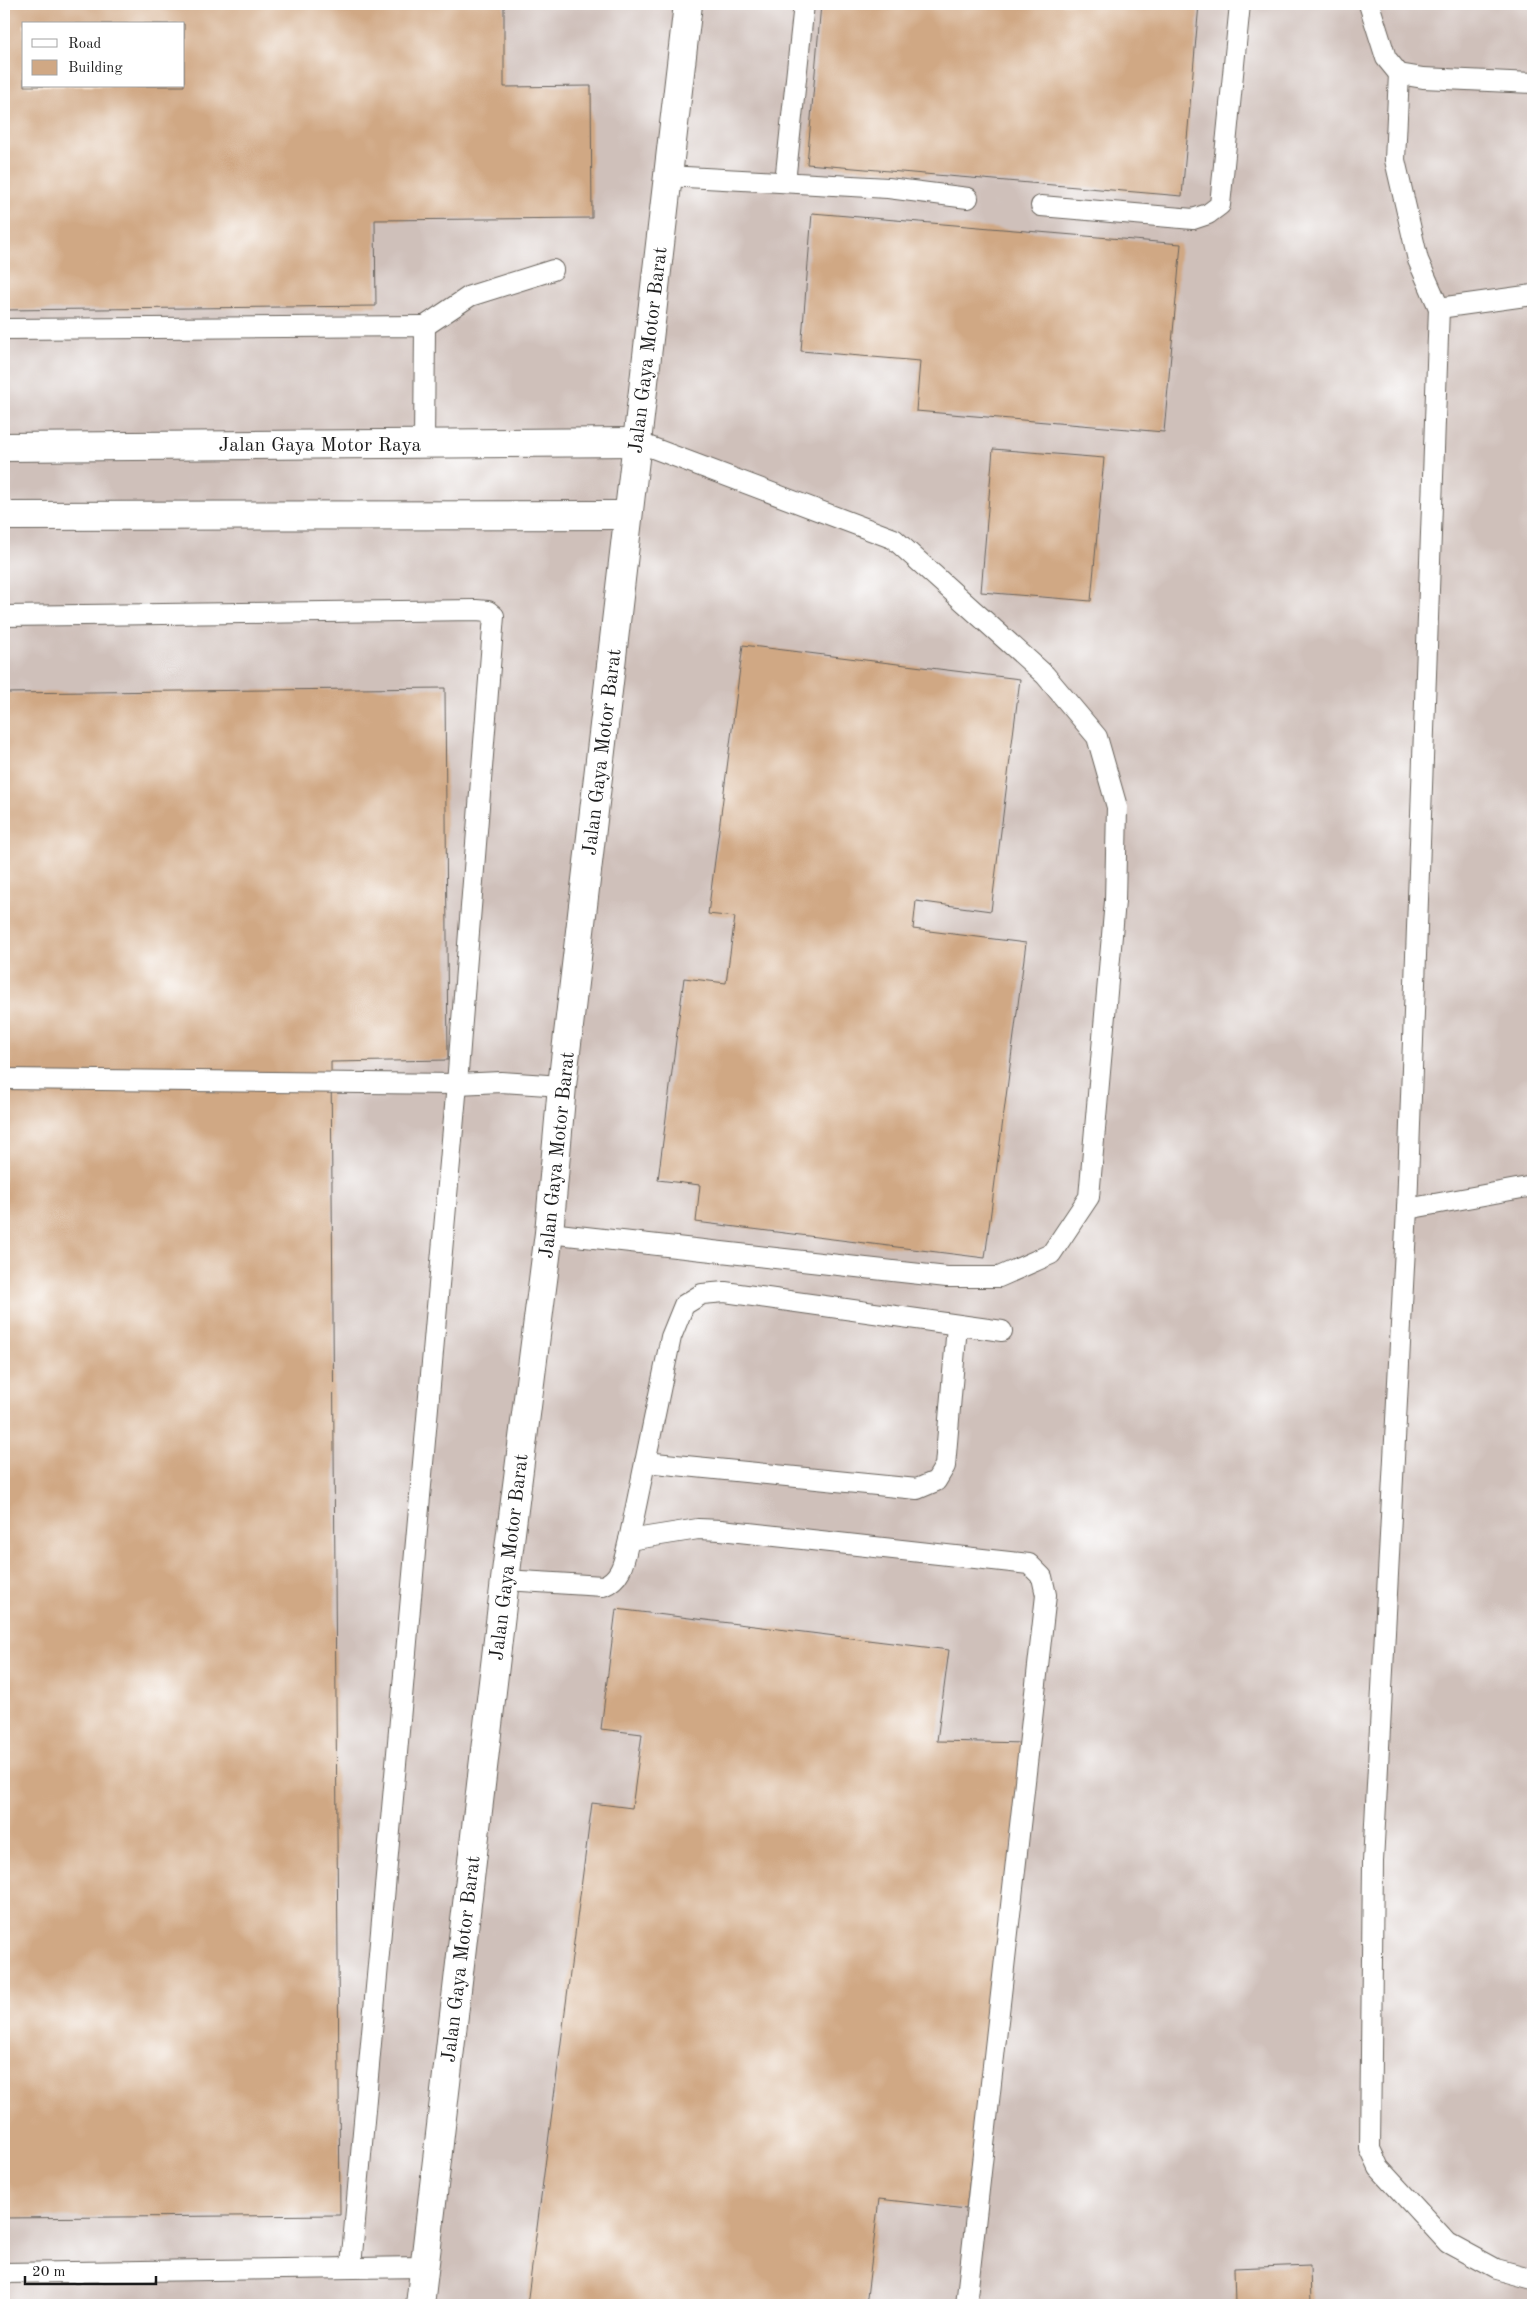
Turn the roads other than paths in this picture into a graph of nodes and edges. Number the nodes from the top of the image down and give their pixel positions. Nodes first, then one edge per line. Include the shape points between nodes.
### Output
1 (688, 4) edge
2 (804, 4) edge
3 (1240, 4) edge
4 (1369, 4) edge
5 (1399, 74) junction
6 (1533, 83) edge
7 (668, 176) junction
8 (785, 182) junction
9 (968, 198) dead end
10 (1041, 206) dead end
11 (553, 270) dead end
12 (1533, 295) edge
13 (1439, 308) junction
14 (425, 326) junction
15 (4, 329) edge
16 (637, 442) junction
17 (424, 443) junction
18 (4, 447) edge
19 (628, 515) junction
20 (4, 516) edge
21 (4, 616) edge
22 (4, 1080) edge
23 (457, 1084) junction
24 (562, 1086) junction
25 (1533, 1186) edge
26 (1407, 1209) junction
27 (549, 1233) junction
28 (957, 1326) junction
29 (1002, 1331) dead end
30 (645, 1462) junction
31 (629, 1540) junction
32 (505, 1580) junction
33 (351, 2266) junction
34 (424, 2267) junction
35 (4, 2273) edge
36 (1533, 2279) edge
37 (420, 2305) edge
38 (966, 2305) edge

1 - 7 street, Jalan Gaya Motor Barat
2 - 8 lane
3 - 10 lane via 1220,205 1193,219
4 - 5 lane via 1386,58
5 - 6 lane
5 - 13 lane via 1395,160 1418,260
7 - 8 lane
7 - 16 street, Jalan Gaya Motor Barat
8 - 9 lane via 888,188
11 - 14 lane via 470,296
12 - 13 lane
13 - 26 lane
14 - 15 lane
14 - 17 lane
16 - 17 street, Jalan Gaya Motor Raya
16 - 19 street, Jalan Gaya Motor Barat
16 - 27 lane via 894,539 1045,675 1097,737 1117,816 1115,901 1089,1197 1051,1254 999,1277 947,1277
17 - 18 street, Jalan Gaya Motor Raya
19 - 20 street
19 - 24 street, Jalan Gaya Motor Barat
21 - 23 lane via 476,610 488,610 494,616
22 - 23 lane
23 - 24 lane via 502,1082
23 - 33 lane
24 - 27 street, Jalan Gaya Motor Barat
25 - 26 lane
26 - 36 lane via 1373,1862 1370,2149 1379,2168 1448,2243 1496,2269
27 - 32 street, Jalan Gaya Motor Barat
28 - 29 lane
28 - 30 lane via 725,1292 702,1294 684,1305 671,1337
28 - 30 lane via 944,1466 936,1481 917,1490
30 - 31 lane
31 - 32 lane via 621,1569 614,1581 603,1586
31 - 38 lane via 698,1529 720,1530 1029,1564 1042,1577 1046,1595
32 - 34 street, Jalan Gaya Motor Barat
33 - 34 lane
33 - 35 lane
34 - 37 street, Jalan Gaya Motor Barat

